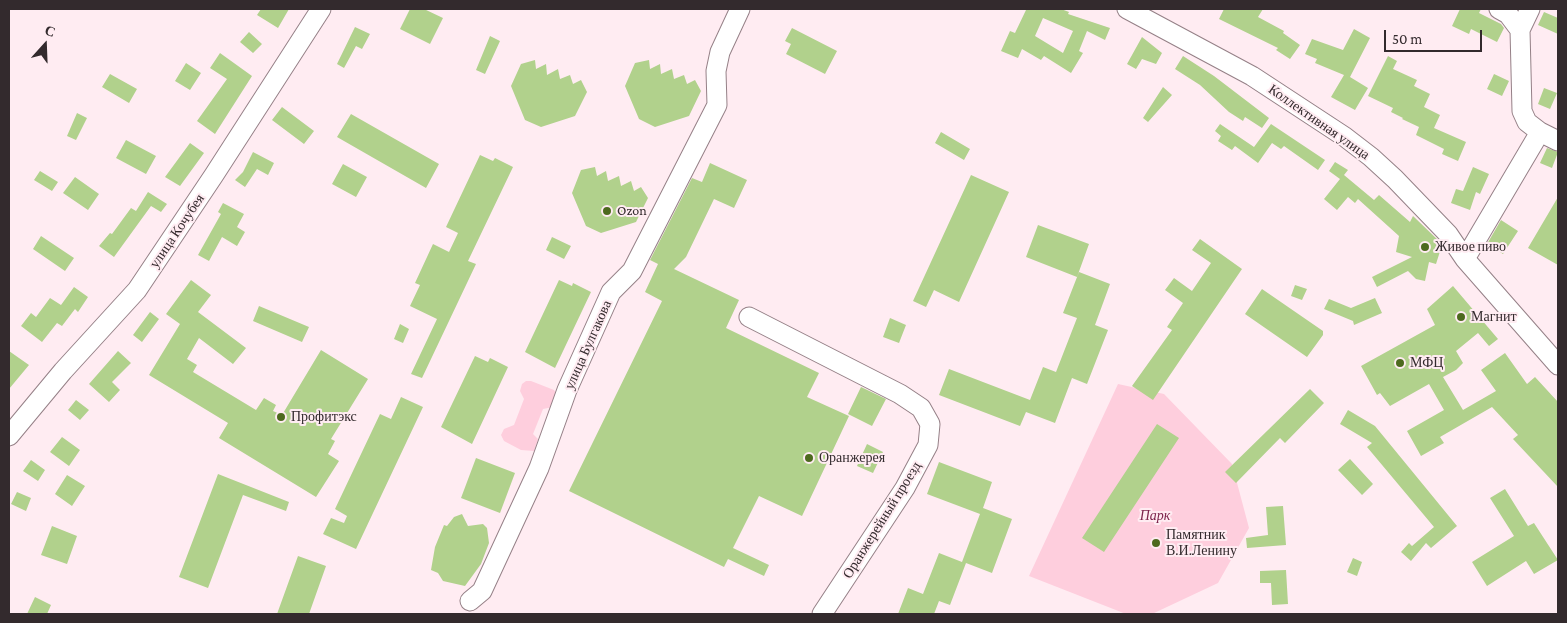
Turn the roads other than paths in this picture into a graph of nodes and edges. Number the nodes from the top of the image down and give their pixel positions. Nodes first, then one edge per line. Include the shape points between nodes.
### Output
1 (321, 9) edge
2 (740, 9) edge
3 (1127, 9) edge
4 (1499, 9) edge
5 (1530, 9) edge
6 (1520, 30) junction
7 (1540, 132) junction
8 (1558, 141) edge
9 (1465, 259) junction
10 (748, 317) dead end
11 (1558, 365) edge
12 (9, 436) edge
13 (470, 601) dead end
14 (822, 614) edge

1 - 12 street, улица Кочубея via 137,290
2 - 13 street, улица Булгакова via 720,52 716,71 717,105 632,272 611,292 490,574 482,591
3 - 9 street, Коллективная улица via 1252,76 1345,137 1395,179 1448,234
4 - 6 street via 1508,14
5 - 6 street
6 - 7 street via 1522,111 1527,122
7 - 8 street
7 - 9 street
9 - 11 street, Коллективная улица
10 - 14 street, Оранжерейный проезд via 900,394 921,408 930,424 928,445 905,488

